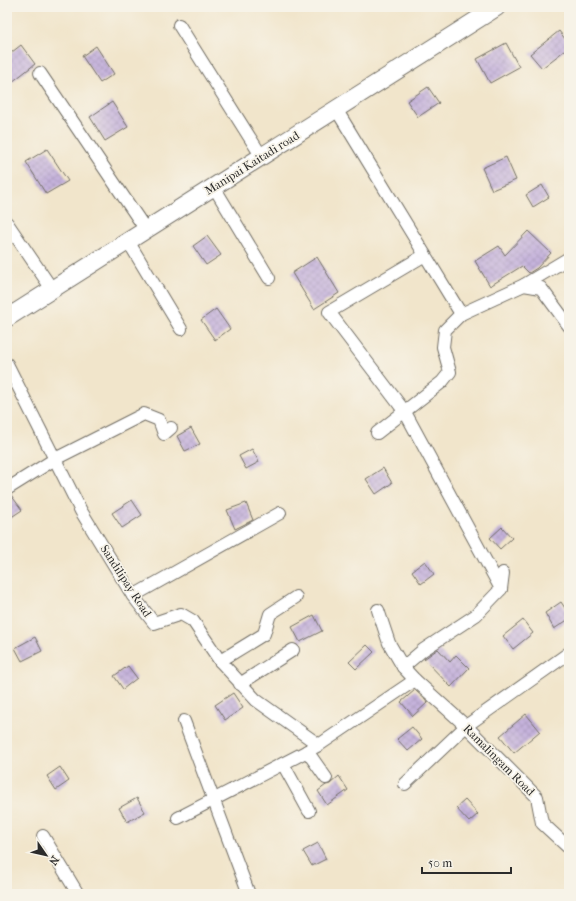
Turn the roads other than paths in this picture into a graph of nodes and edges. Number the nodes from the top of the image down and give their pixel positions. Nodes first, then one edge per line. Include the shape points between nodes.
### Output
1 (493, 8) edge
2 (179, 26) dead end
3 (40, 73) dead end
4 (336, 109) junction
5 (262, 156) junction
6 (214, 187) junction
7 (7, 223) edge
8 (146, 230) junction
9 (128, 241) junction
10 (425, 255) junction
11 (569, 258) edge
12 (269, 278) dead end
13 (524, 285) junction
14 (52, 289) junction
15 (461, 314) junction
16 (7, 318) edge
17 (569, 326) edge
18 (182, 329) dead end
19 (7, 364) edge
20 (405, 412) junction
21 (171, 428) dead end
22 (377, 433) dead end
23 (55, 459) junction
24 (7, 489) edge
25 (280, 513) dead end
26 (503, 573) dead end
27 (501, 589) junction
28 (134, 596) junction
29 (296, 597) dead end
30 (378, 610) dead end
31 (293, 650) dead end
32 (569, 653) edge
33 (220, 661) junction
34 (403, 667) junction
35 (415, 680) junction
36 (240, 684) junction
37 (184, 721) dead end
38 (466, 726) junction
39 (319, 745) junction
40 (307, 751) junction
41 (283, 764) junction
42 (326, 778) dead end
43 (405, 784) dead end
44 (214, 800) junction
45 (309, 811) dead end
46 (178, 818) dead end
47 (43, 836) dead end
48 (569, 848) edge
49 (78, 894) edge
50 (249, 894) edge

1 - 4 main road, Manipai Kaitadi road
2 - 5 street
3 - 8 street
4 - 5 main road, Manipai Kaitadi road
4 - 10 street
5 - 6 main road, Manipai Kaitadi road
6 - 8 main road, Manipai Kaitadi road
6 - 12 street
7 - 14 street
8 - 9 main road, Manipai Kaitadi road
9 - 14 main road, Manipai Kaitadi road
9 - 18 street
10 - 15 street
10 - 20 street via 329,312
11 - 13 street
13 - 15 street
13 - 17 street via 541,288
14 - 16 main road, Manipai Kaitadi road
15 - 20 street via 445,330 443,347 450,372 442,382
19 - 23 street, Sandilipay Road
20 - 22 street
20 - 27 street
21 - 23 street via 164,434 159,420 144,414
23 - 24 street
23 - 28 street, Sandilipay Road via 81,511
25 - 28 street
26 - 27 street
27 - 34 street via 476,615 423,650
28 - 33 street, Sandilipay Road via 154,623 181,614 193,621
29 - 33 street via 270,614 264,634
30 - 34 street, Ramalingam Road via 389,643
31 - 36 street
32 - 38 street
33 - 36 street, Sandilipay Road
34 - 35 street, Ramalingam Road
35 - 38 street, Ramalingam Road
35 - 39 street
36 - 39 street, Sandilipay Road via 256,700
37 - 44 street
38 - 43 street
38 - 48 street, Ramalingam Road via 537,797 542,823
39 - 40 street
40 - 41 street
40 - 42 street
41 - 44 street
41 - 45 street
44 - 46 street
44 - 50 street
47 - 49 street

